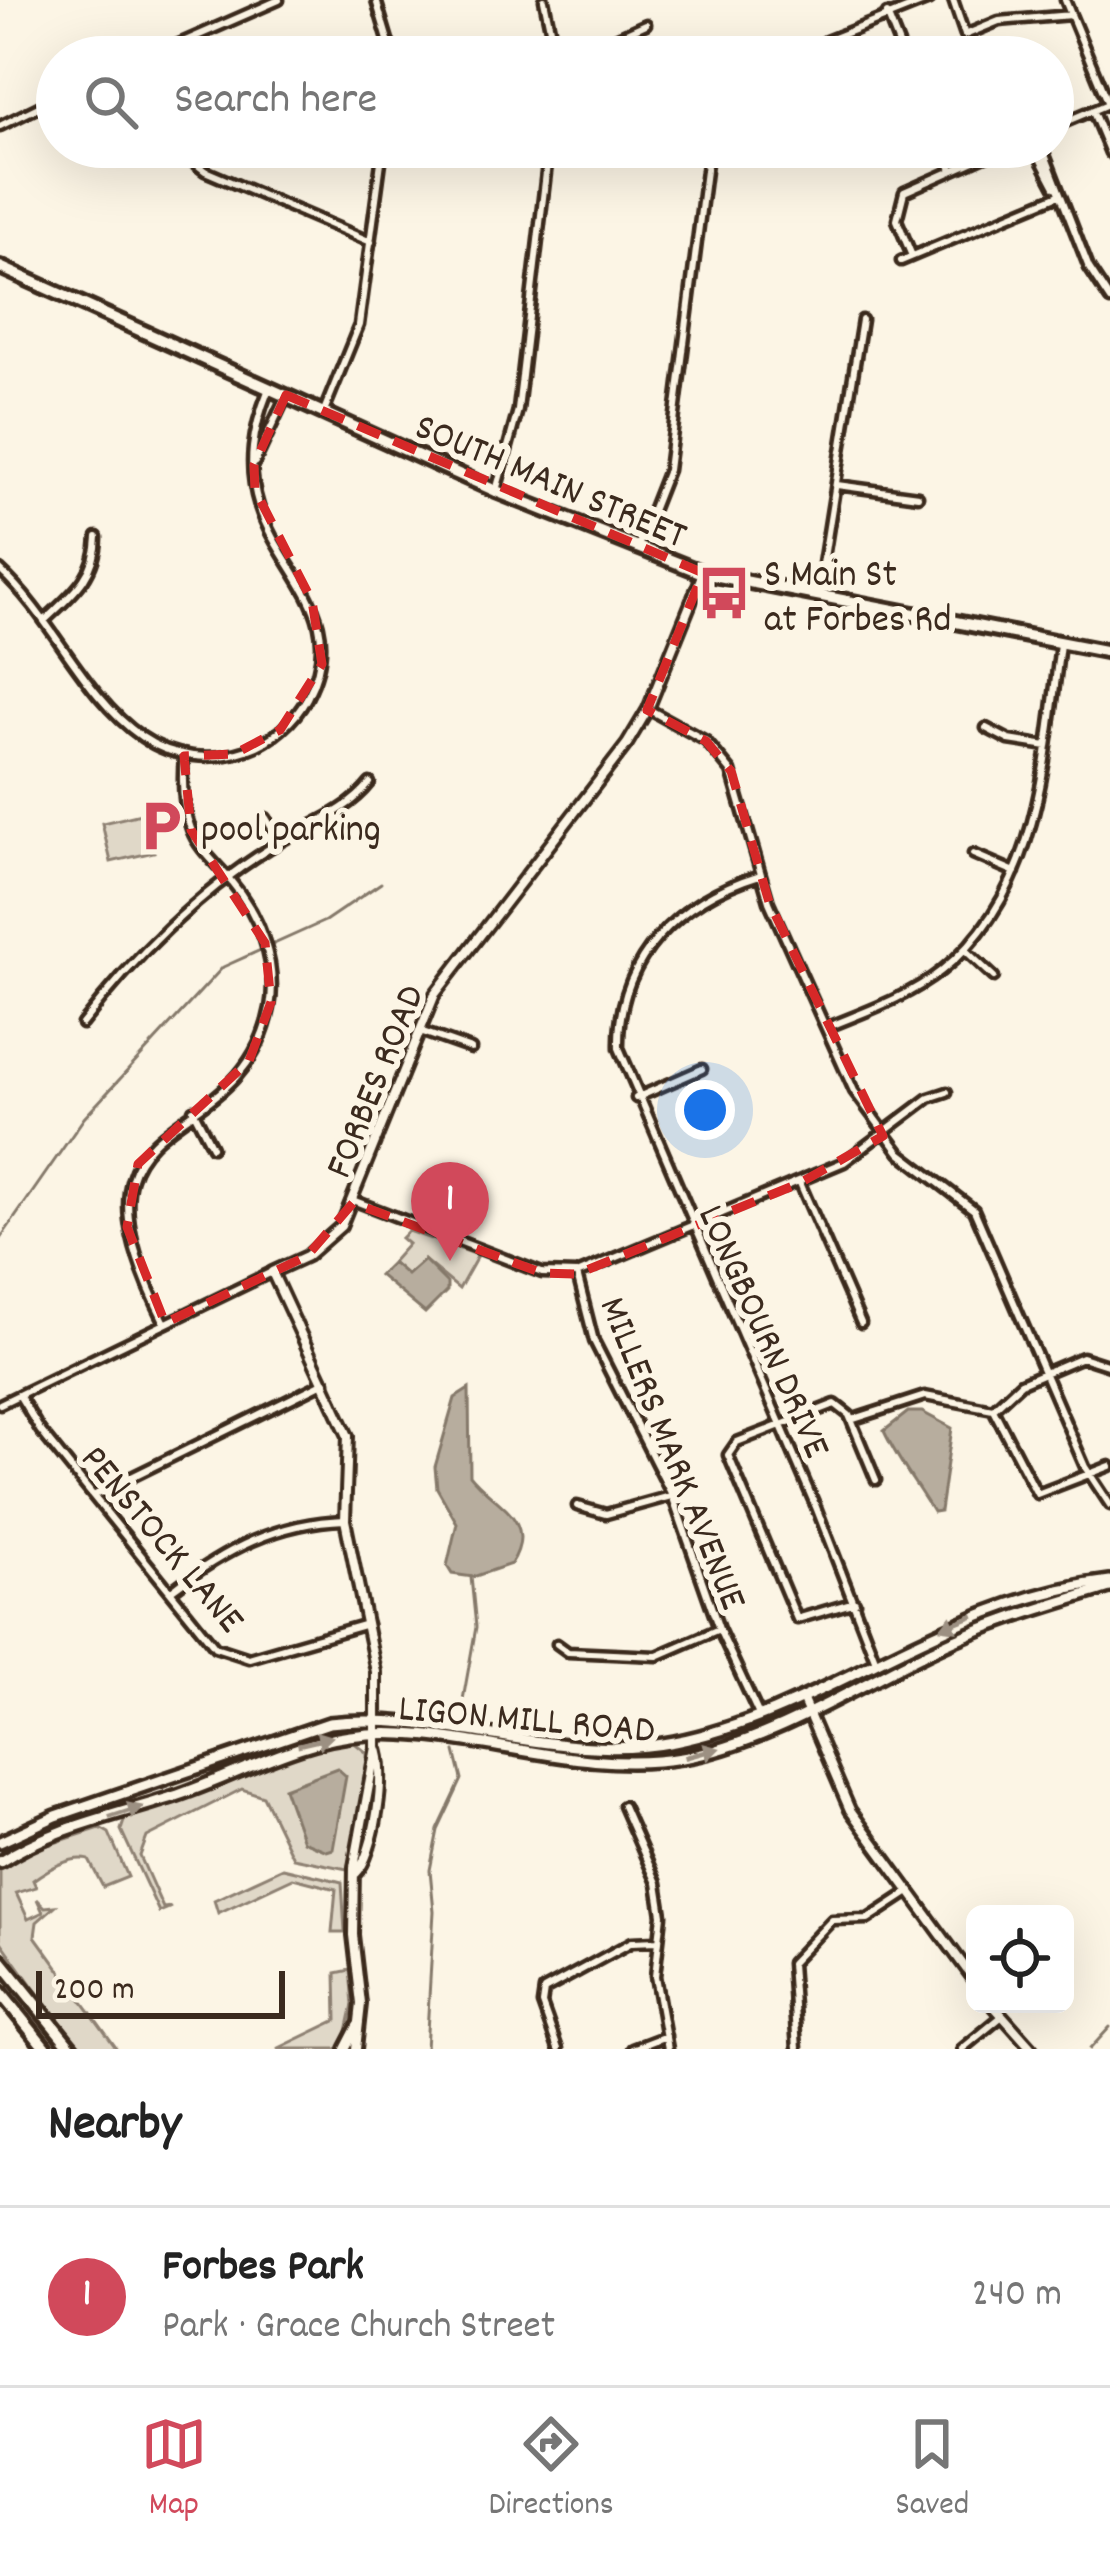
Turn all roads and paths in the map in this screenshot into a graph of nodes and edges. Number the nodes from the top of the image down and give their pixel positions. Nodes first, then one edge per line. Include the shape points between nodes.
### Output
1 (279, 0) edge
2 (376, 0) edge
3 (544, 0) edge
4 (929, 0) edge
5 (953, 0) edge
6 (1065, 0) edge
7 (887, 14) junction
8 (1071, 14) junction
9 (646, 24) dead end
10 (196, 36) edge
11 (387, 36) edge
12 (551, 36) edge
13 (620, 36) edge
14 (839, 36) edge
15 (896, 36) edge
16 (1109, 104) edge
17 (36, 108) edge
18 (1093, 111) junction
19 (1074, 119) edge
20 (0, 126) edge
21 (1110, 153) edge
22 (201, 168) edge
23 (380, 168) edge
24 (547, 168) edge
25 (706, 168) edge
26 (957, 168) edge
27 (1047, 168) edge
28 (952, 170) joint
29 (1057, 191) junction
30 (371, 242) junction
31 (912, 256) junction
32 (902, 261) dead end
33 (0, 267) edge
34 (1110, 300) edge
35 (862, 320) dead end
36 (269, 387) junction
37 (286, 395) junction
38 (324, 411) junction
39 (254, 465) junction
40 (837, 485) junction
41 (496, 491) junction
42 (918, 496) dead end
43 (98, 537) dead end
44 (637, 550) junction
45 (0, 570) edge
46 (703, 573) junction
47 (817, 599) junction
48 (44, 621) junction
49 (1060, 644) junction
50 (1110, 652) edge
51 (648, 709) junction
52 (986, 728) dead end
53 (1047, 746) junction
54 (184, 756) junction
55 (370, 783) dead end
56 (266, 818) dead end
57 (280, 842) junction
58 (973, 854) dead end
59 (1015, 872) junction
60 (760, 875) junction
61 (230, 879) junction
62 (964, 950) junction
63 (994, 977) dead end
64 (82, 1024) dead end
65 (826, 1028) junction
66 (417, 1030) junction
67 (471, 1049) dead end
68 (702, 1070) dead end
69 (947, 1092) dead end
70 (636, 1098) junction
71 (194, 1110) junction
72 (883, 1136) junction
73 (212, 1147) dead end
74 (800, 1183) junction
75 (355, 1201) junction
76 (692, 1227) junction
77 (272, 1272) junction
78 (577, 1274) junction
79 (165, 1323) junction
80 (861, 1323) dead end
81 (1110, 1366) edge
82 (1043, 1375) junction
83 (325, 1382) junction
84 (19, 1395) junction
85 (0, 1404) edge
86 (993, 1409) junction
87 (851, 1420) junction
88 (776, 1424) junction
89 (1110, 1466) edge
90 (1090, 1476) junction
91 (876, 1480) dead end
92 (672, 1495) junction
93 (93, 1496) junction
94 (577, 1505) dead end
95 (1110, 1505) edge
96 (345, 1520) junction
97 (1110, 1584) edge
98 (171, 1592) junction
99 (855, 1602) junction
100 (367, 1624) junction
101 (719, 1629) junction
102 (557, 1644) dead end
103 (875, 1659) junction
104 (801, 1695) junction
105 (807, 1710) junction
106 (759, 1715) junction
107 (376, 1726) junction
108 (623, 1806) dead end
109 (0, 1842) edge
110 (0, 1862) edge
111 (909, 1892) junction
112 (658, 1941) junction
113 (0, 1960) edge
114 (966, 1969) edge
115 (0, 1992) edge
116 (998, 2013) edge
117 (1001, 2017) junction
118 (358, 2025) junction
119 (666, 2036) junction
120 (46, 2049) edge
121 (72, 2049) edge
122 (345, 2049) edge
123 (356, 2049) edge
124 (558, 2049) edge
125 (632, 2049) edge
126 (668, 2049) edge
127 (797, 2049) edge
128 (962, 2049) edge
129 (1032, 2049) edge

1 - 10 street
2 - 11 street
3 - 12 street
4 - 7 street
5 - 8 street via 965,35 999,21
6 - 8 street
7 - 14 street
7 - 15 street
8 - 16 street
9 - 13 street
16 - 18 street
17 - 20 street
18 - 19 street
18 - 21 street
22 - 30 street
23 - 30 street
24 - 41 street via 518,410
25 - 44 street via 668,470
26 - 28 street
27 - 29 street
28 - 31 street via 911,186 900,200 897,220
29 - 31 street
29 - 34 street
30 - 38 street via 359,325
31 - 32 street
33 - 36 main road, SOUTH MAIN STREET
35 - 40 street
36 - 37 main road, SOUTH MAIN STREET
36 - 39 street via 252,430
37 - 38 main road, SOUTH MAIN STREET
37 - 39 street
38 - 41 main road, SOUTH MAIN STREET
39 - 54 street via 260,510 312,601 322,664 299,713 258,746
40 - 42 street
40 - 47 street
41 - 44 main road, SOUTH MAIN STREET
43 - 48 street via 87,578
44 - 46 main road, SOUTH MAIN STREET
45 - 48 street
46 - 47 main road, SOUTH MAIN STREET
46 - 51 street, FORBES ROAD
47 - 49 main road, SOUTH MAIN STREET
48 - 54 street via 122,719
49 - 50 main road, SOUTH MAIN STREET
49 - 53 street
51 - 60 street via 719,754 739,789
51 - 66 street, FORBES ROAD via 435,994
52 - 53 street
53 - 59 street via 1034,823
54 - 61 street via 191,830
55 - 57 street via 358,799
56 - 57 street
57 - 61 street
58 - 59 street
59 - 62 street
60 - 65 street
60 - 70 street, LONGBOURN DRIVE via 692,904 630,982 619,1048
61 - 64 street via 148,946
61 - 71 street via 265,943 271,1002 249,1060
62 - 63 street
62 - 65 street via 917,987
65 - 72 street
66 - 67 street
66 - 75 street, FORBES ROAD
68 - 70 street
69 - 72 street
70 - 76 street, LONGBOURN DRIVE
71 - 73 street
71 - 79 street via 151,1144 128,1192 133,1254
72 - 74 street
72 - 82 street via 974,1210
74 - 76 street
74 - 80 street
75 - 77 street, FORBES ROAD via 327,1241
75 - 78 street via 542,1273
76 - 78 street
76 - 88 street, LONGBOURN DRIVE
77 - 79 street, FORBES ROAD
77 - 83 street
78 - 92 street, MILLERS MARK AVENUE via 594,1341
79 - 84 street, FORBES ROAD
81 - 82 street via 1082,1357
82 - 86 street
82 - 90 street
83 - 93 street
83 - 96 street via 348,1436
84 - 85 street, FORBES ROAD
84 - 93 street, PENSTOCK LANE
86 - 87 street via 925,1396
86 - 90 street via 1037,1494
87 - 88 street via 835,1404
87 - 91 street
88 - 99 street, LONGBOURN DRIVE
88 - 99 street via 737,1442 728,1455 797,1619
89 - 90 street
90 - 95 street
92 - 94 street via 606,1514
92 - 101 street, MILLERS MARK AVENUE
93 - 98 street, PENSTOCK LANE
96 - 98 street via 285,1526 210,1562
96 - 100 street
97 -> 103 main road, LIGON MILL ROAD via 983,1611
97 - 105 main road, LIGON MILL ROAD via 992,1624
98 - 100 street, PENSTOCK LANE via 230,1656 249,1658
99 - 103 street, LONGBOURN DRIVE
100 - 107 street
101 - 102 street via 657,1656 568,1652
101 - 106 street, MILLERS MARK AVENUE
103 - 104 main road, LIGON MILL ROAD
104 - 105 street
104 - 106 main road, LIGON MILL ROAD
107 -> 105 main road, LIGON MILL ROAD via 640,1762 713,1752
105 - 111 street via 850,1810
106 - 107 main road, LIGON MILL ROAD via 628,1748
107 - 109 main road, LIGON MILL ROAD via 295,1730
110 -> 107 main road, LIGON MILL ROAD via 44,1838 301,1744
107 - 118 street via 376,1816 352,1908
108 - 112 street via 657,1883
111 - 114 street
111 - 127 street via 868,1919 832,1920 791,1963
112 - 119 street
112 - 124 street via 632,1942 544,1990
113 - 121 main road
115 - 120 main road
116 - 117 street
117 - 128 street
117 - 129 street
118 - 122 street
118 - 123 street
119 - 125 street
119 - 126 street

